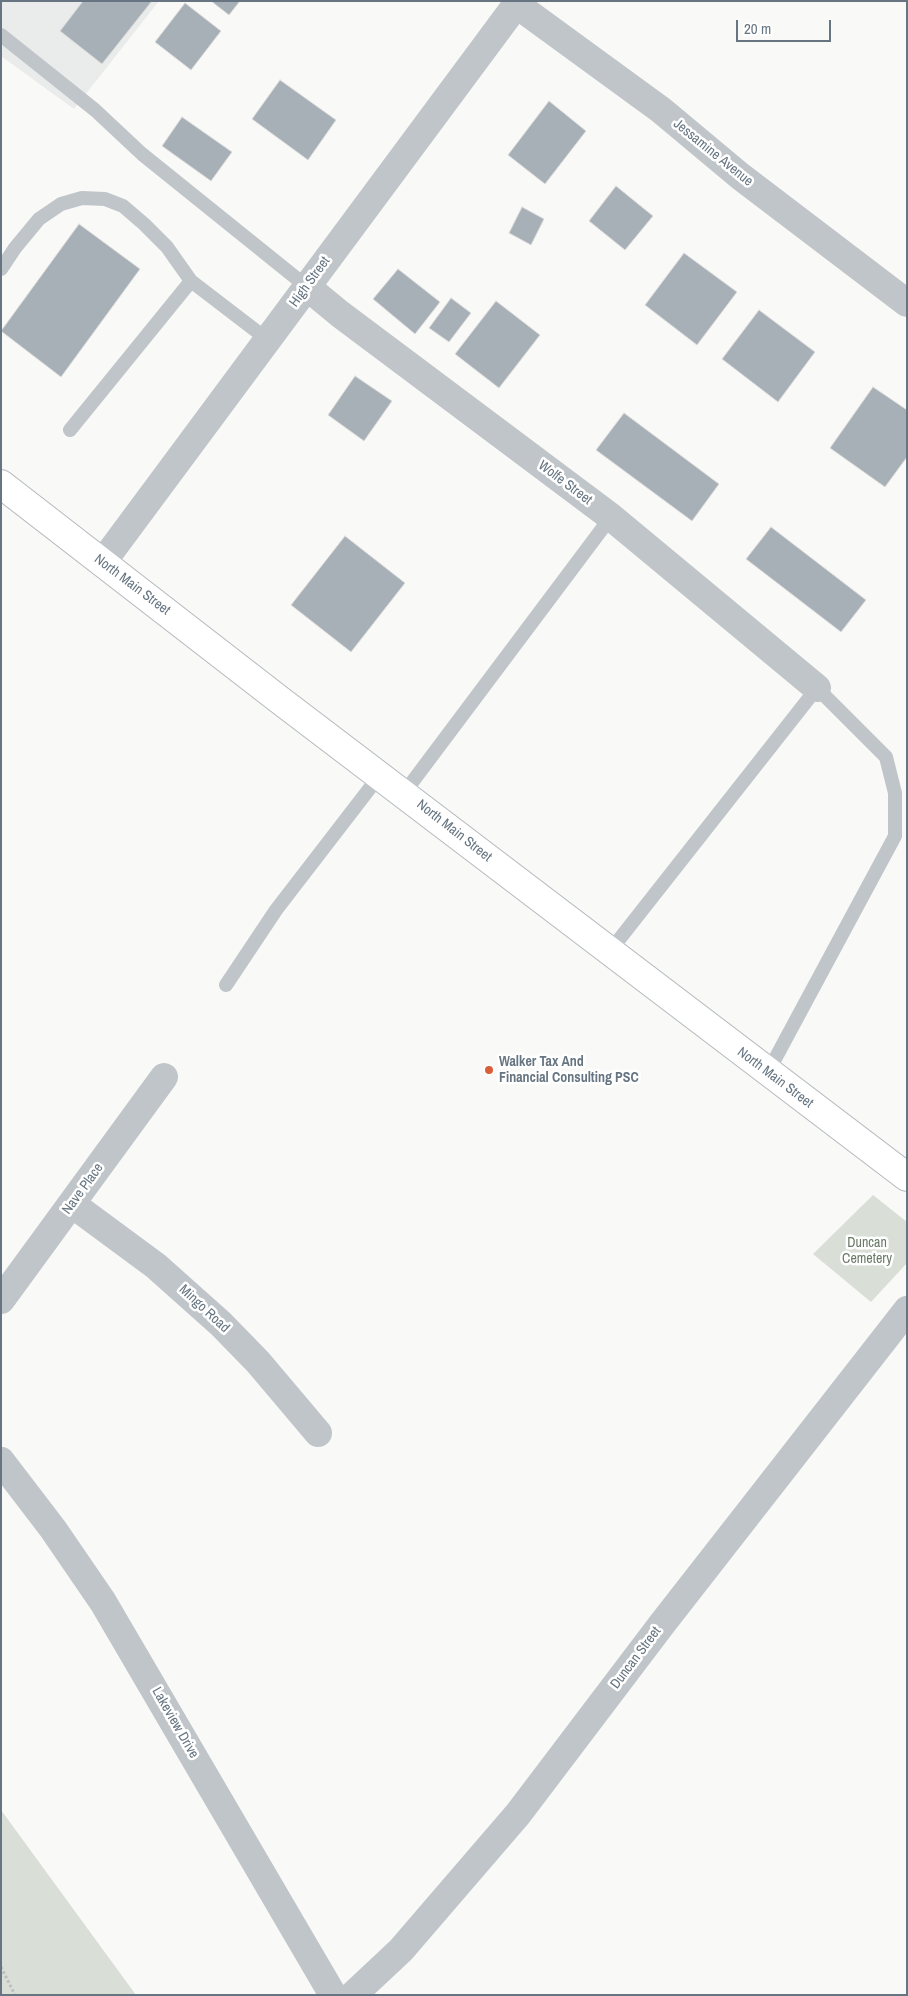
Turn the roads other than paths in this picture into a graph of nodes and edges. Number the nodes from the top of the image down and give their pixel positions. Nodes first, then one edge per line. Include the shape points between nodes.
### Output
1 (518, 3) edge
2 (1, 35) edge
3 (1, 269) edge
4 (190, 281) junction
5 (306, 286) junction
6 (907, 303) edge
7 (268, 340) junction
8 (70, 430) dead end
9 (1, 484) edge
10 (610, 517) junction
11 (102, 563) junction
12 (817, 688) junction
13 (380, 775) junction
14 (404, 793) junction
15 (610, 951) junction
16 (226, 985) dead end
17 (768, 1072) junction
18 (164, 1077) dead end
19 (907, 1177) edge
20 (72, 1204) junction
21 (1, 1300) edge
22 (907, 1310) edge
23 (318, 1433) dead end
24 (1, 1461) edge
25 (333, 1995) edge
26 (353, 1995) edge

1 - 5 street, High Street
1 - 6 street, Jessamine Avenue
2 - 5 lane
3 - 4 lane via 39,219 61,204 82,198 105,199 122,206 150,230 167,247
4 - 7 lane
4 - 8 lane
5 - 7 street, High Street
5 - 10 street, Wolfe Street
7 - 11 street, High Street
9 - 11 main road, North Main Street
10 - 12 street, Wolfe Street
10 - 14 lane
11 - 13 main road, North Main Street
12 - 15 lane
12 - 17 lane via 886,757 895,793 895,836
13 - 14 main road, North Main Street
13 - 16 lane via 276,910
14 - 15 main road, North Main Street
15 - 17 main road, North Main Street
17 - 19 main road, North Main Street
18 - 20 street, Nave Place
20 - 21 street, Nave Place
20 - 23 street, Mingo Road via 156,1266 222,1324
22 - 26 street, Duncan Street via 518,1814 407,1943
24 - 25 street, Lakeview Drive via 103,1602

